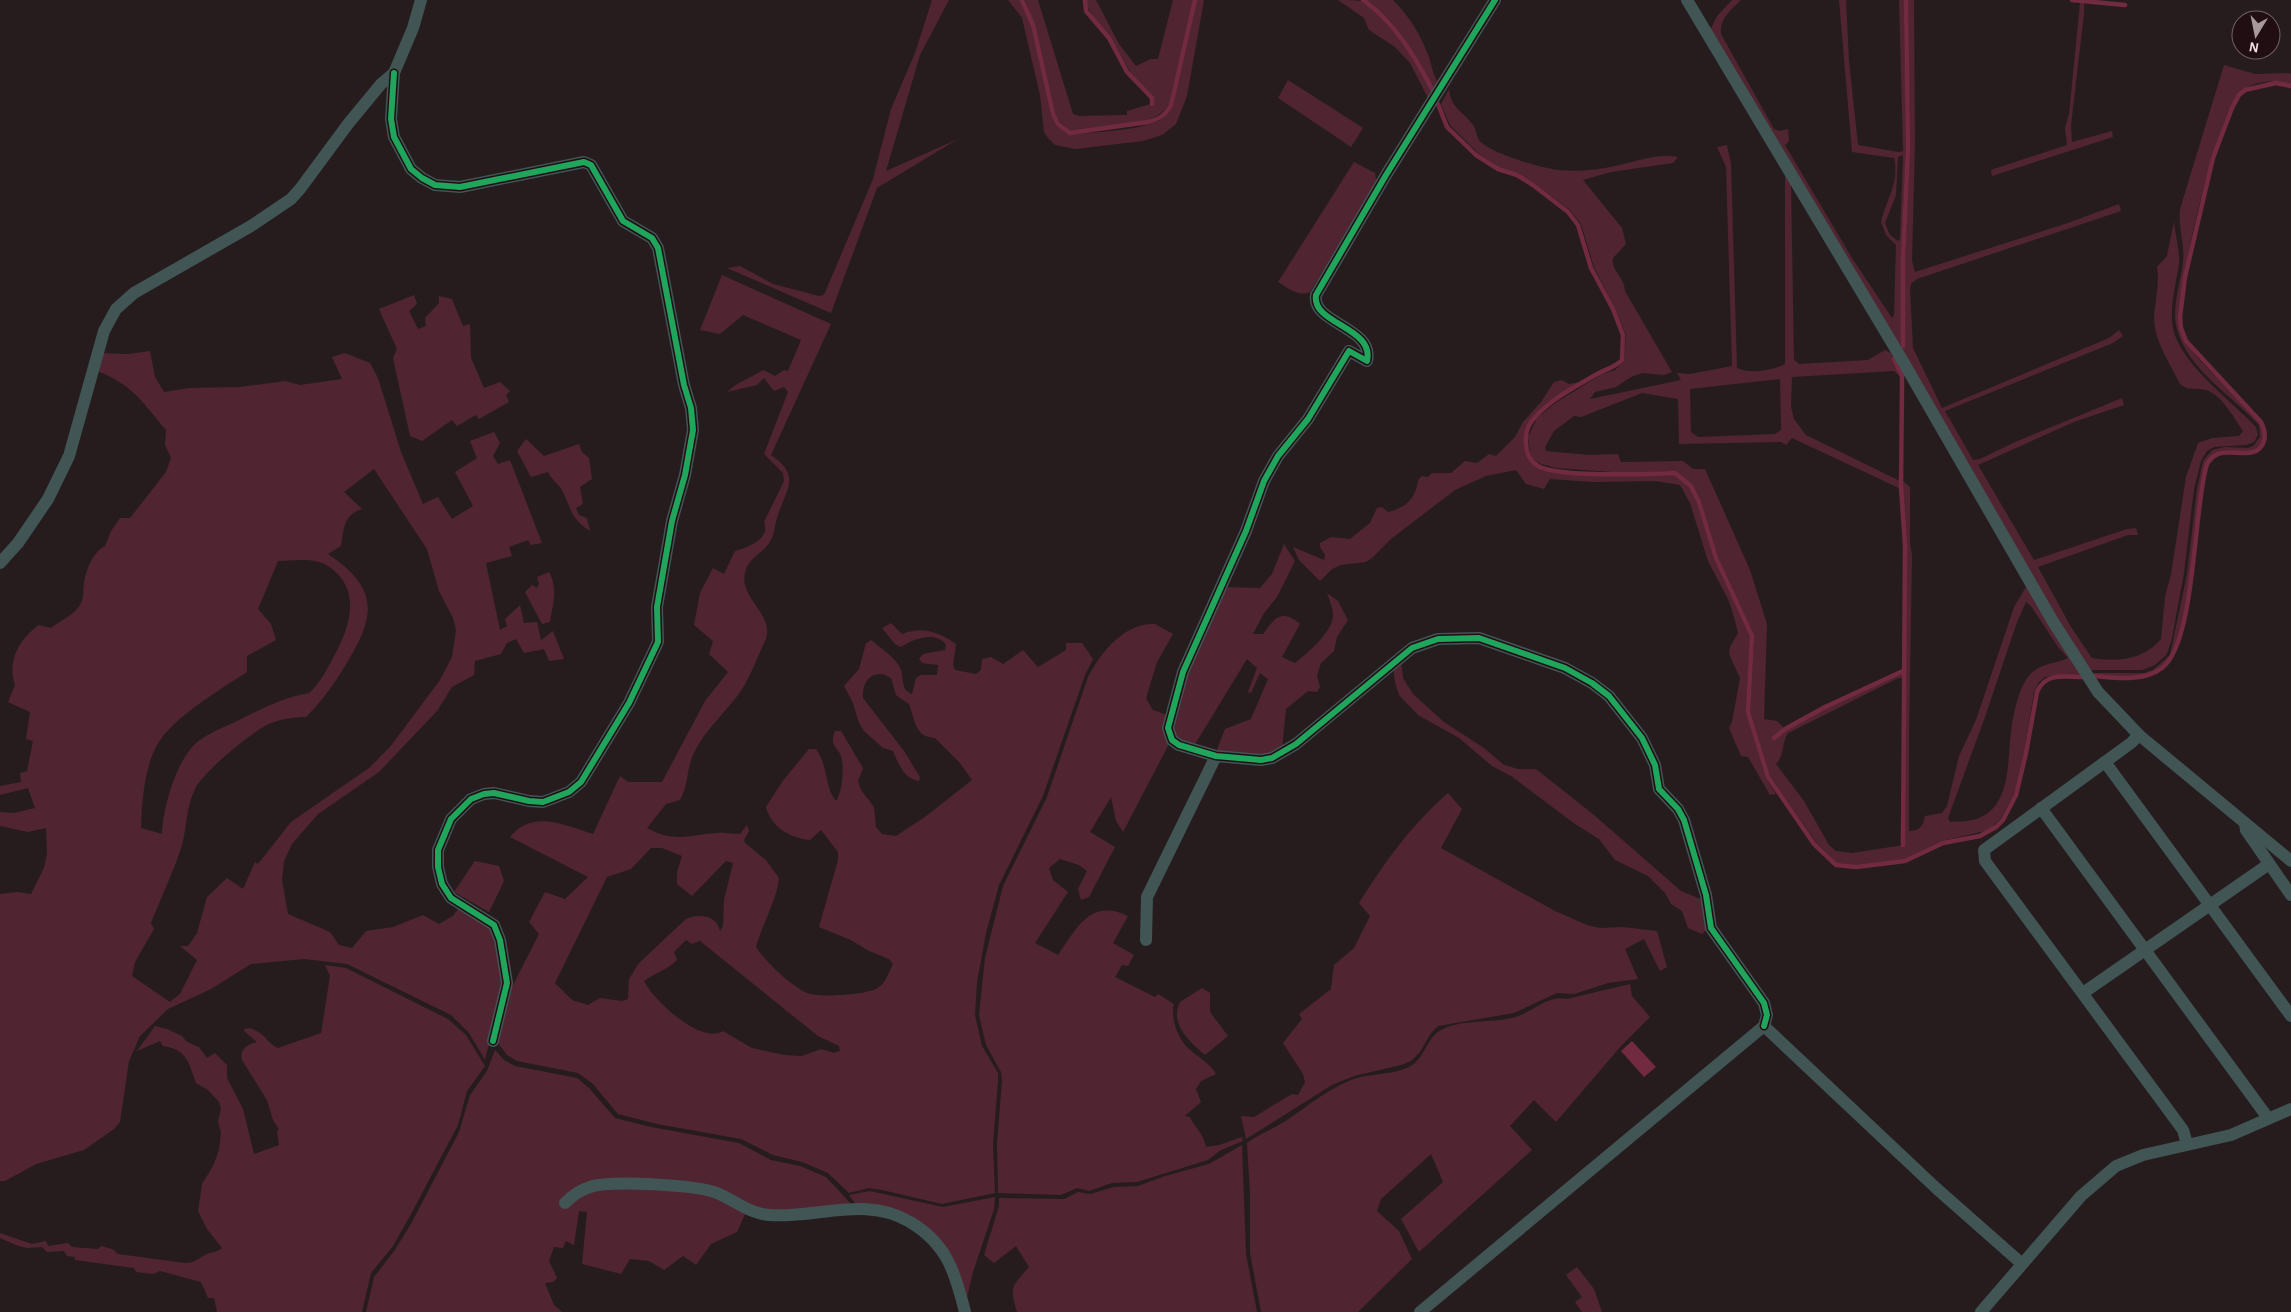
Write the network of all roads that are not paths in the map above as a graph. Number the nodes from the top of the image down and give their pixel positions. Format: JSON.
{"nodes":[{"id":1,"x":421,"y":0,"type":"edge"},
{"id":2,"x":1495,"y":0,"type":"edge"},
{"id":3,"x":1687,"y":0,"type":"edge"},
{"id":4,"x":394,"y":73,"type":"junction"},
{"id":5,"x":0,"y":563,"type":"edge"},
{"id":6,"x":2139,"y":735,"type":"junction"},
{"id":7,"x":1216,"y":756,"type":"junction"},
{"id":8,"x":2105,"y":762,"type":"junction"},
{"id":9,"x":2041,"y":808,"type":"junction"},
{"id":10,"x":2245,"y":822,"type":"junction"},
{"id":11,"x":2291,"y":861,"type":"edge"},
{"id":12,"x":2269,"y":864,"type":"junction"},
{"id":13,"x":2291,"y":895,"type":"edge"},
{"id":14,"x":2210,"y":905,"type":"junction"},
{"id":15,"x":1146,"y":940,"type":"dead end"},
{"id":16,"x":2145,"y":950,"type":"junction"},
{"id":17,"x":2083,"y":993,"type":"junction"},
{"id":18,"x":2291,"y":1016,"type":"edge"},
{"id":19,"x":1764,"y":1026,"type":"junction"},
{"id":20,"x":493,"y":1041,"type":"dead end"},
{"id":21,"x":2291,"y":1109,"type":"edge"},
{"id":22,"x":2268,"y":1118,"type":"junction"},
{"id":23,"x":2187,"y":1144,"type":"junction"},
{"id":24,"x":565,"y":1202,"type":"dead end"},
{"id":25,"x":2022,"y":1264,"type":"junction"},
{"id":26,"x":965,"y":1312,"type":"edge"},
{"id":27,"x":1420,"y":1312,"type":"edge"},
{"id":28,"x":1981,"y":1312,"type":"edge"}],
"edges":[{"from":1,"to":4,"type":"street"},
{"from":2,"to":7,"type":"street"},
{"from":3,"to":6,"type":"street"},
{"from":4,"to":5,"type":"street"},
{"from":4,"to":20,"type":"street"},
{"from":6,"to":8,"type":"street"},
{"from":6,"to":10,"type":"street"},
{"from":7,"to":15,"type":"street"},
{"from":7,"to":19,"type":"street"},
{"from":8,"to":9,"type":"street"},
{"from":8,"to":14,"type":"street"},
{"from":9,"to":16,"type":"street"},
{"from":9,"to":17,"type":"street"},
{"from":10,"to":11,"type":"street"},
{"from":10,"to":12,"type":"street"},
{"from":12,"to":13,"type":"street"},
{"from":12,"to":14,"type":"street"},
{"from":14,"to":16,"type":"street"},
{"from":14,"to":18,"type":"street"},
{"from":16,"to":17,"type":"street"},
{"from":16,"to":22,"type":"street"},
{"from":17,"to":23,"type":"street"},
{"from":19,"to":25,"type":"street"},
{"from":19,"to":27,"type":"street"},
{"from":21,"to":22,"type":"street"},
{"from":22,"to":23,"type":"street"},
{"from":23,"to":25,"type":"street"},
{"from":24,"to":26,"type":"street"},
{"from":25,"to":28,"type":"street"}]}
